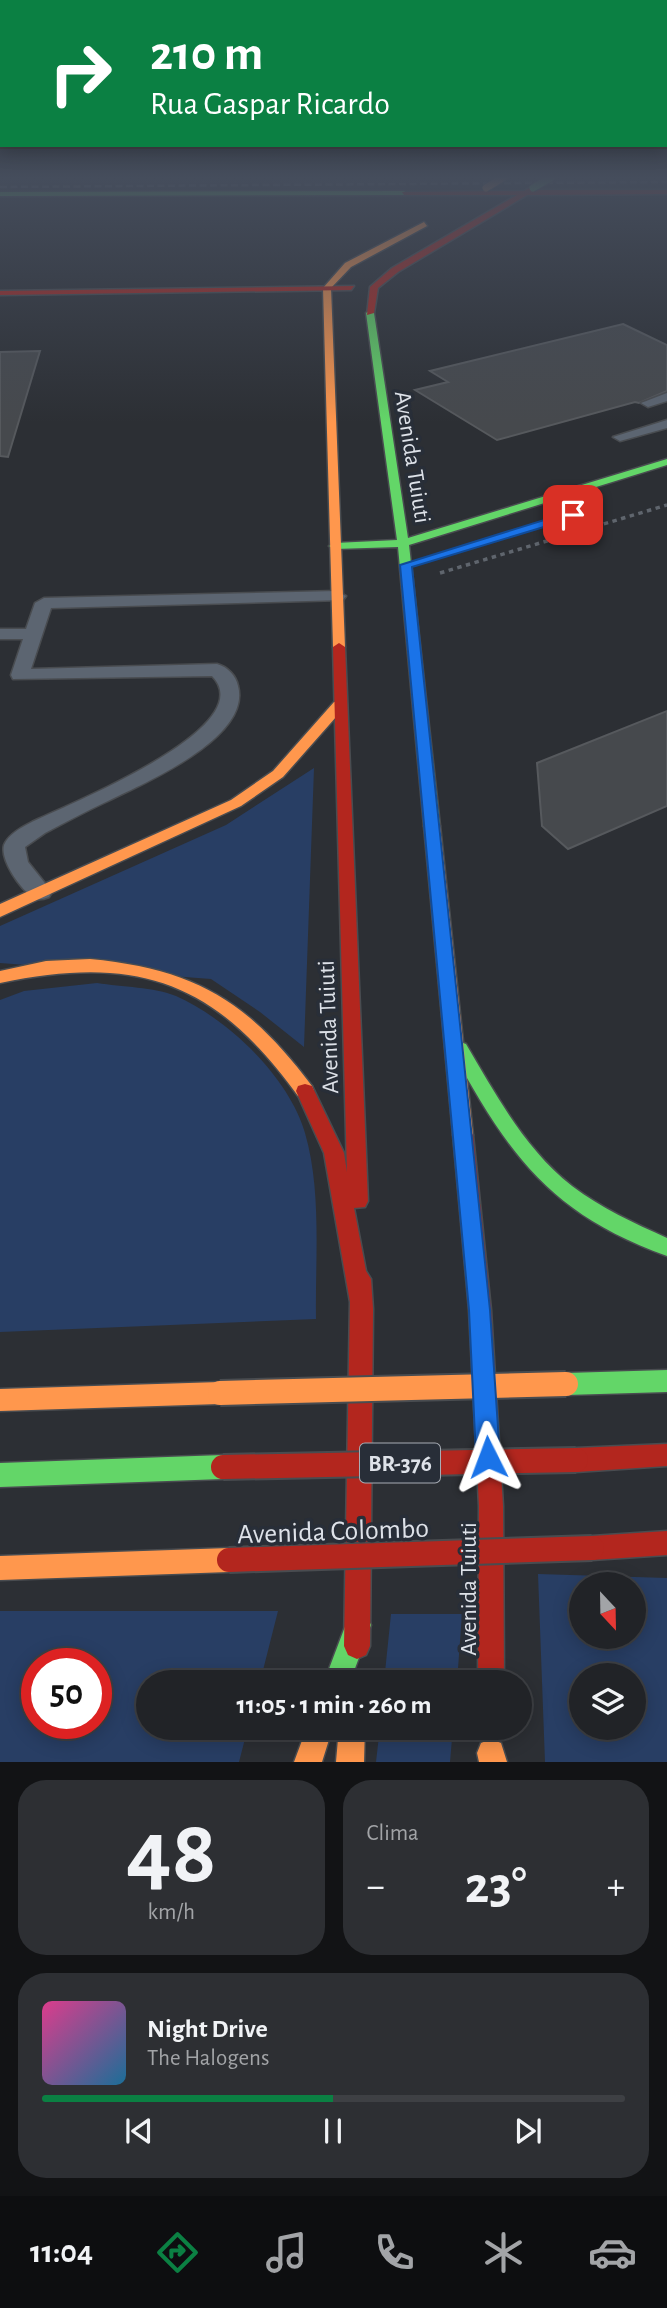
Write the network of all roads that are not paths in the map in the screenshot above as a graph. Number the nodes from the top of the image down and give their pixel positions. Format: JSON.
{"nodes":[{"id":1,"x":361,"y":258,"type":"edge"},
{"id":2,"x":414,"y":258,"type":"edge"},
{"id":3,"x":374,"y":287,"type":"junction"},
{"id":4,"x":327,"y":288,"type":"junction"},
{"id":5,"x":0,"y":293,"type":"edge"},
{"id":6,"x":667,"y":397,"type":"edge"},
{"id":7,"x":648,"y":402,"type":"dead end"},
{"id":8,"x":667,"y":424,"type":"edge"},
{"id":9,"x":620,"y":437,"type":"dead end"},
{"id":10,"x":667,"y":462,"type":"edge"},
{"id":11,"x":403,"y":543,"type":"junction"},
{"id":12,"x":335,"y":546,"type":"junction"},
{"id":13,"x":337,"y":596,"type":"junction"},
{"id":14,"x":0,"y":634,"type":"edge"},
{"id":15,"x":33,"y":634,"type":"junction"},
{"id":16,"x":339,"y":705,"type":"junction"},
{"id":17,"x":11,"y":837,"type":"edge"},
{"id":18,"x":41,"y":892,"type":"junction"},
{"id":19,"x":0,"y":911,"type":"edge"},
{"id":20,"x":0,"y":976,"type":"edge"},
{"id":21,"x":451,"y":1031,"type":"junction"},
{"id":22,"x":667,"y":1247,"type":"edge"},
{"id":23,"x":362,"y":1309,"type":"junction"},
{"id":24,"x":667,"y":1381,"type":"edge"},
{"id":25,"x":0,"y":1387,"type":"edge"},
{"id":26,"x":80,"y":1397,"type":"junction"},
{"id":27,"x":0,"y":1400,"type":"edge"},
{"id":28,"x":667,"y":1455,"type":"edge"},
{"id":29,"x":0,"y":1475,"type":"edge"},
{"id":30,"x":667,"y":1543,"type":"edge"},
{"id":31,"x":56,"y":1566,"type":"junction"},
{"id":32,"x":0,"y":1567,"type":"edge"},
{"id":33,"x":0,"y":1579,"type":"edge"},
{"id":34,"x":358,"y":1625,"type":"junction"},
{"id":35,"x":341,"y":1670,"type":"edge"},
{"id":36,"x":356,"y":1670,"type":"edge"},
{"id":37,"x":491,"y":1670,"type":"edge"},
{"id":38,"x":315,"y":1740,"type":"edge"},
{"id":39,"x":351,"y":1740,"type":"edge"},
{"id":40,"x":307,"y":1762,"type":"edge"},
{"id":41,"x":350,"y":1762,"type":"edge"}],
"edges":[{"from":1,"to":4,"type":"main road"},
{"from":2,"to":3,"type":"main road"},
{"from":3,"to":4,"type":"main road"},
{"from":3,"to":11,"type":"main road","name":"Avenida Tuiuti"},
{"from":4,"to":5,"type":"main road"},
{"from":4,"to":12,"type":"main road","name":"Avenida Tuiuti"},
{"from":6,"to":7,"type":"lane"},
{"from":8,"to":9,"type":"lane"},
{"from":10,"to":11,"type":"main road"},
{"from":11,"to":12,"type":"main road"},
{"from":11,"to":21,"type":"main road","name":"Avenida Tuiuti"},
{"from":12,"to":13,"type":"main road","name":"Avenida Tuiuti"},
{"from":13,"to":15,"type":"lane"},
{"from":13,"to":16,"type":"main road","name":"Avenida Tuiuti"},
{"from":14,"to":15,"type":"lane"},
{"from":15,"to":17,"type":"lane"},
{"from":16,"to":18,"type":"main road"},
{"from":16,"to":23,"type":"main road","name":"Avenida Tuiuti"},
{"from":17,"to":18,"type":"lane"},
{"from":18,"to":19,"type":"main road"},
{"from":20,"to":23,"type":"main road"},
{"from":21,"to":22,"type":"main road"},
{"from":21,"to":37,"type":"main road","name":"Avenida Tuiuti"},
{"from":23,"to":34,"type":"main road","name":"Avenida Tuiuti"},
{"from":24,"to":26,"type":"main road","bridge":true},
{"from":25,"to":26,"type":"main road"},
{"from":26,"to":27,"type":"main road"},
{"from":28,"to":29,"type":"main road","number":"BR-376","bridge":true},
{"from":30,"to":31,"type":"main road","name":"Avenida Colombo","bridge":true},
{"from":31,"to":32,"type":"main road","name":"Avenida Colombo"},
{"from":31,"to":33,"type":"main road"},
{"from":34,"to":35,"type":"main road"},
{"from":34,"to":36,"type":"main road","name":"Avenida Tuiuti"},
{"from":38,"to":40,"type":"main road"},
{"from":39,"to":41,"type":"main road"}]}
